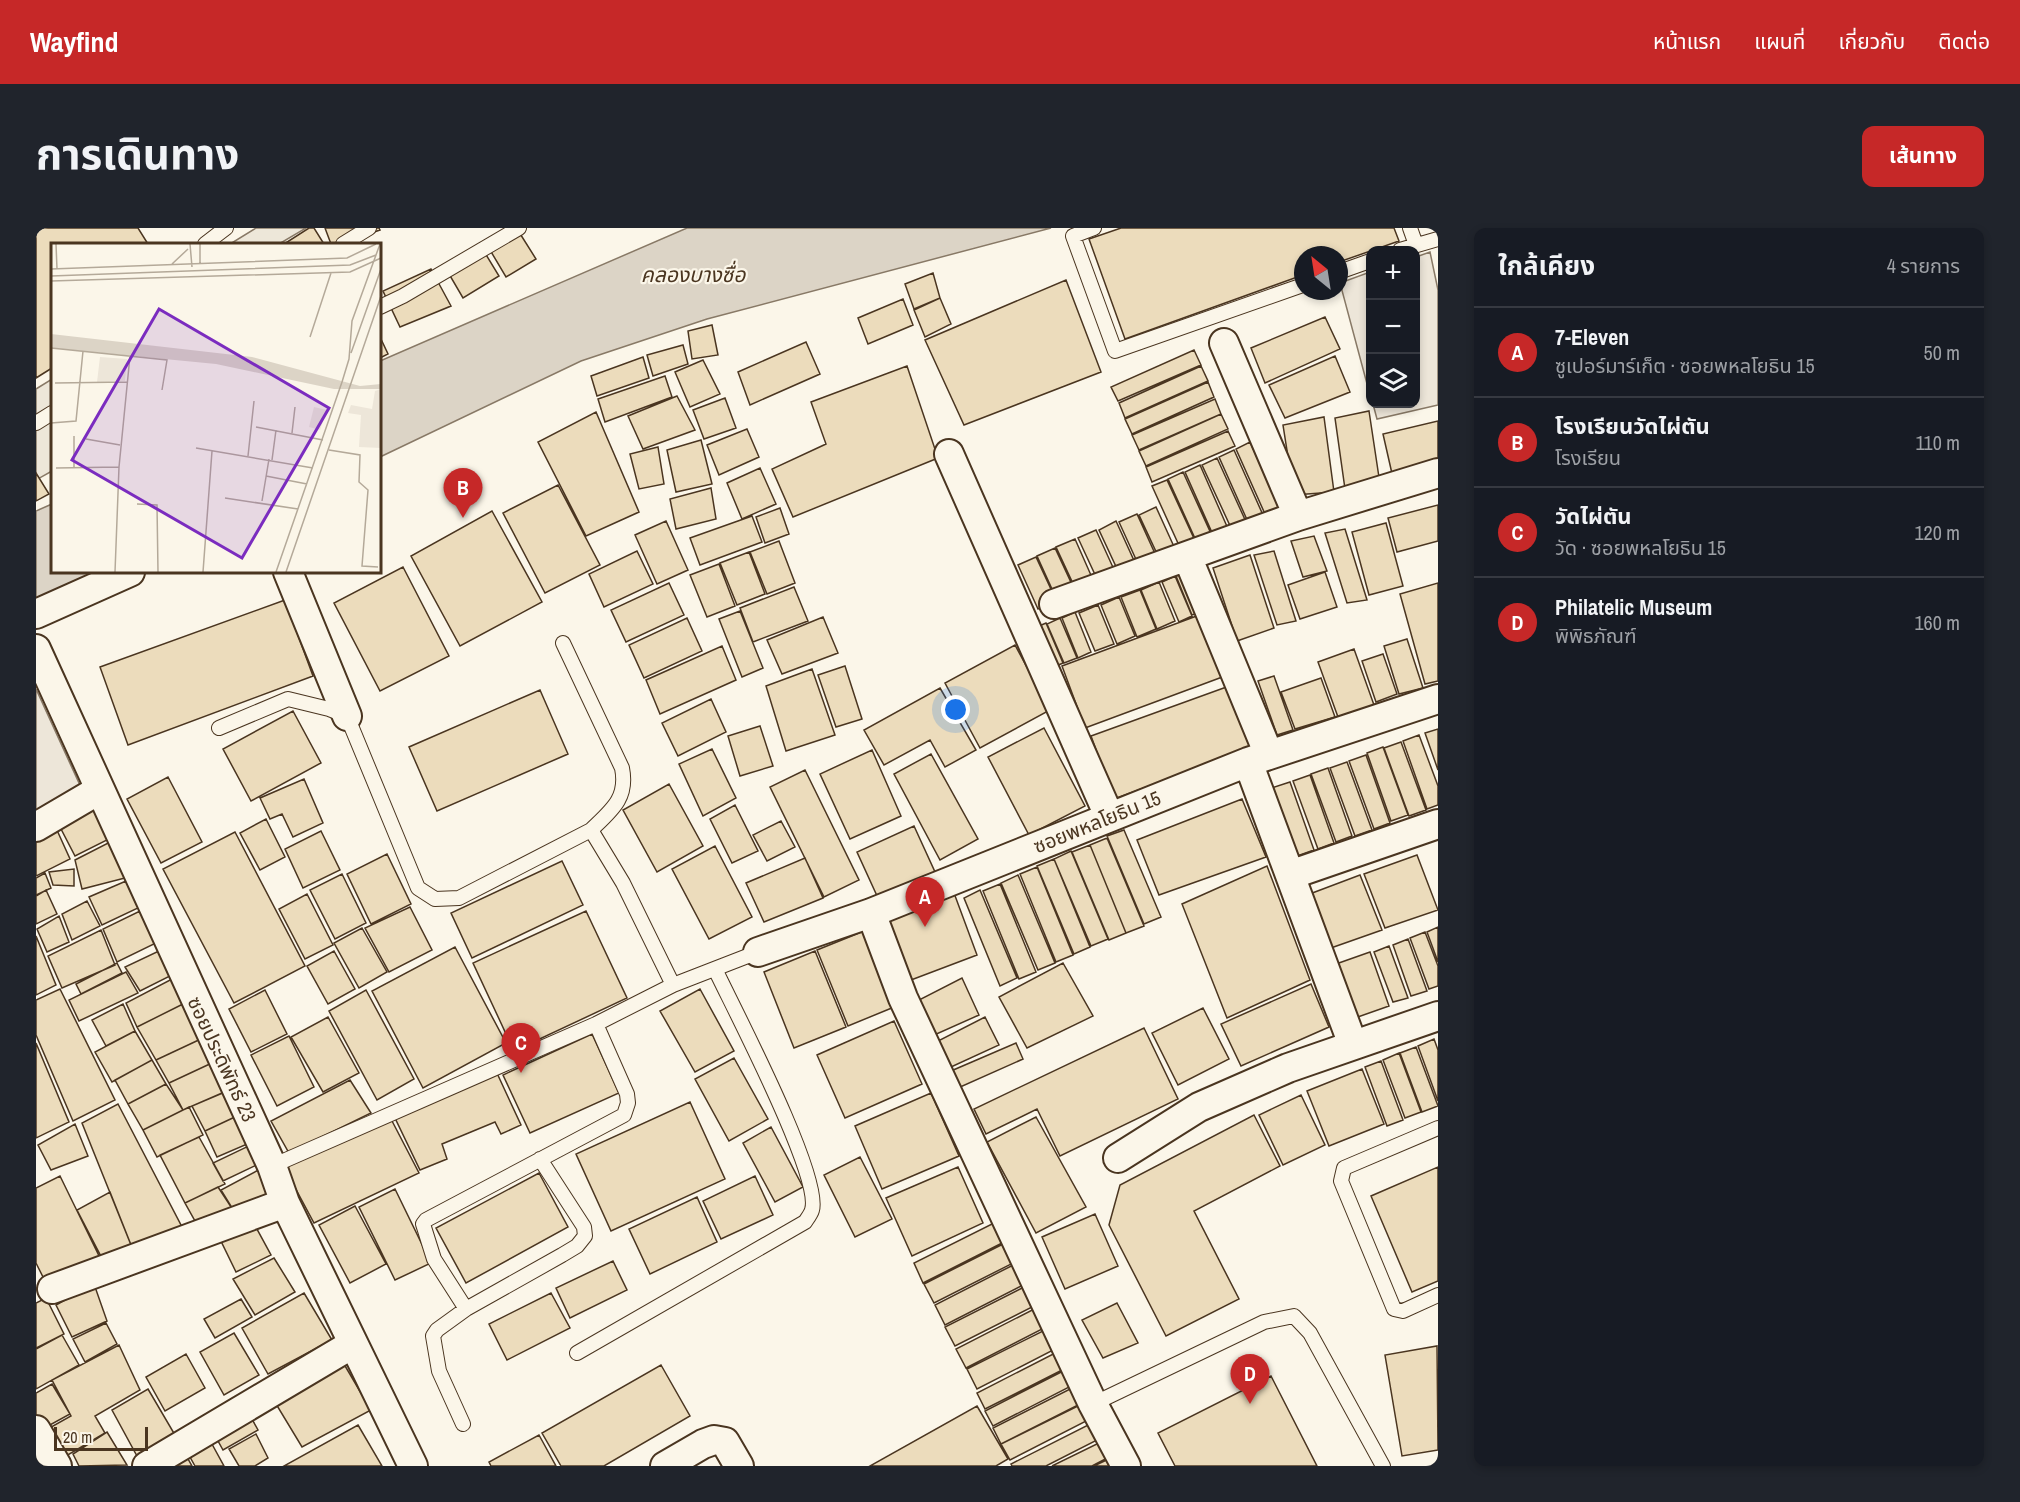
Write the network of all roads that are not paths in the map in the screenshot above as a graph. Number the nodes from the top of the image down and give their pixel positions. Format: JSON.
{"nodes":[{"id":1,"x":226,"y":228,"type":"edge"},
{"id":2,"x":369,"y":228,"type":"edge"},
{"id":3,"x":519,"y":228,"type":"edge"},
{"id":4,"x":1094,"y":228,"type":"edge"},
{"id":5,"x":1410,"y":228,"type":"edge"},
{"id":6,"x":1438,"y":239,"type":"edge"},
{"id":7,"x":207,"y":243,"type":"edge"},
{"id":8,"x":345,"y":243,"type":"edge"},
{"id":9,"x":1416,"y":245,"type":"junction"},
{"id":10,"x":1413,"y":246,"type":"edge"},
{"id":11,"x":1366,"y":263,"type":"edge"},
{"id":12,"x":1348,"y":269,"type":"edge"},
{"id":13,"x":1294,"y":288,"type":"edge"},
{"id":14,"x":381,"y":306,"type":"edge"},
{"id":15,"x":1224,"y":343,"type":"dead end"},
{"id":16,"x":51,"y":414,"type":"edge"},
{"id":17,"x":36,"y":423,"type":"edge"},
{"id":18,"x":949,"y":454,"type":"dead end"},
{"id":19,"x":1438,"y":473,"type":"edge"},
{"id":20,"x":1298,"y":516,"type":"junction"},
{"id":21,"x":1186,"y":556,"type":"junction"},
{"id":22,"x":128,"y":573,"type":"edge"},
{"id":23,"x":288,"y":573,"type":"edge"},
{"id":24,"x":1054,"y":604,"type":"dead end"},
{"id":25,"x":36,"y":614,"type":"edge"},
{"id":26,"x":563,"y":643,"type":"dead end"},
{"id":27,"x":36,"y":649,"type":"edge"},
{"id":28,"x":1438,"y":699,"type":"edge"},
{"id":29,"x":347,"y":716,"type":"junction"},
{"id":30,"x":219,"y":728,"type":"dead end"},
{"id":31,"x":1258,"y":759,"type":"junction"},
{"id":32,"x":99,"y":790,"type":"junction"},
{"id":33,"x":1109,"y":816,"type":"junction"},
{"id":34,"x":1438,"y":824,"type":"edge"},
{"id":35,"x":36,"y":827,"type":"edge"},
{"id":36,"x":591,"y":830,"type":"junction"},
{"id":37,"x":1290,"y":875,"type":"junction"},
{"id":38,"x":871,"y":913,"type":"junction"},
{"id":39,"x":758,"y":952,"type":"joint"},
{"id":40,"x":716,"y":971,"type":"junction"},
{"id":41,"x":673,"y":985,"type":"junction"},
{"id":42,"x":1438,"y":1016,"type":"edge"},
{"id":43,"x":596,"y":1024,"type":"junction"},
{"id":44,"x":1353,"y":1045,"type":"junction"},
{"id":45,"x":1438,"y":1128,"type":"edge"},
{"id":46,"x":1118,"y":1158,"type":"dead end"},
{"id":47,"x":540,"y":1159,"type":"junction"},
{"id":48,"x":272,"y":1166,"type":"junction"},
{"id":49,"x":285,"y":1203,"type":"junction"},
{"id":50,"x":52,"y":1289,"type":"dead end"},
{"id":51,"x":1438,"y":1295,"type":"edge"},
{"id":52,"x":466,"y":1309,"type":"junction"},
{"id":53,"x":351,"y":1345,"type":"junction"},
{"id":54,"x":577,"y":1353,"type":"dead end"},
{"id":55,"x":1093,"y":1404,"type":"junction"},
{"id":56,"x":463,"y":1424,"type":"dead end"},
{"id":57,"x":36,"y":1430,"type":"edge"},
{"id":58,"x":57,"y":1466,"type":"edge"},
{"id":59,"x":147,"y":1466,"type":"edge"},
{"id":60,"x":413,"y":1466,"type":"edge"},
{"id":61,"x":664,"y":1466,"type":"edge"},
{"id":62,"x":739,"y":1466,"type":"edge"},
{"id":63,"x":1126,"y":1466,"type":"edge"},
{"id":64,"x":1383,"y":1466,"type":"edge"}],
"edges":[{"from":1,"to":7,"type":"lane"},
{"from":2,"to":8,"type":"lane"},
{"from":3,"to":14,"type":"lane"},
{"from":4,"to":13,"type":"lane"},
{"from":5,"to":9,"type":"lane"},
{"from":6,"to":9,"type":"lane"},
{"from":9,"to":10,"type":"lane"},
{"from":11,"to":12,"type":"lane"},
{"from":15,"to":20,"type":"street"},
{"from":16,"to":17,"type":"lane"},
{"from":18,"to":33,"type":"street"},
{"from":19,"to":20,"type":"street"},
{"from":20,"to":21,"type":"street"},
{"from":21,"to":24,"type":"street"},
{"from":21,"to":31,"type":"street"},
{"from":22,"to":25,"type":"street"},
{"from":23,"to":29,"type":"street"},
{"from":26,"to":36,"type":"lane"},
{"from":27,"to":32,"type":"street","name":"ซอยประดิพัทธ์ 23"},
{"from":28,"to":31,"type":"street","name":"ซอยพหลโยธิน 15"},
{"from":29,"to":30,"type":"lane"},
{"from":29,"to":36,"type":"lane"},
{"from":31,"to":33,"type":"street","name":"ซอยพหลโยธิน 15"},
{"from":31,"to":37,"type":"street"},
{"from":32,"to":35,"type":"street"},
{"from":32,"to":48,"type":"street","name":"ซอยประดิพัทธ์ 23"},
{"from":33,"to":38,"type":"street","name":"ซอยพหลโยธิน 15"},
{"from":34,"to":37,"type":"street"},
{"from":36,"to":41,"type":"lane"},
{"from":37,"to":44,"type":"street"},
{"from":38,"to":39,"type":"street","name":"ซอยพหลโยธิน 15"},
{"from":38,"to":55,"type":"street"},
{"from":39,"to":40,"type":"lane"},
{"from":40,"to":41,"type":"lane"},
{"from":40,"to":54,"type":"lane"},
{"from":41,"to":43,"type":"lane"},
{"from":42,"to":44,"type":"street"},
{"from":43,"to":47,"type":"lane"},
{"from":43,"to":48,"type":"lane"},
{"from":44,"to":46,"type":"street"},
{"from":45,"to":51,"type":"lane"},
{"from":47,"to":52,"type":"lane"},
{"from":47,"to":52,"type":"lane"},
{"from":48,"to":49,"type":"street","name":"ซอยประดิพัทธ์ 23"},
{"from":49,"to":50,"type":"street"},
{"from":49,"to":53,"type":"street","name":"ซอยประดิพัทธ์ 23"},
{"from":52,"to":56,"type":"lane"},
{"from":53,"to":59,"type":"street"},
{"from":53,"to":60,"type":"street","name":"ซอยประดิพัทธ์ 23"},
{"from":55,"to":63,"type":"street"},
{"from":55,"to":64,"type":"lane"},
{"from":57,"to":58,"type":"street"},
{"from":61,"to":62,"type":"street"}]}
